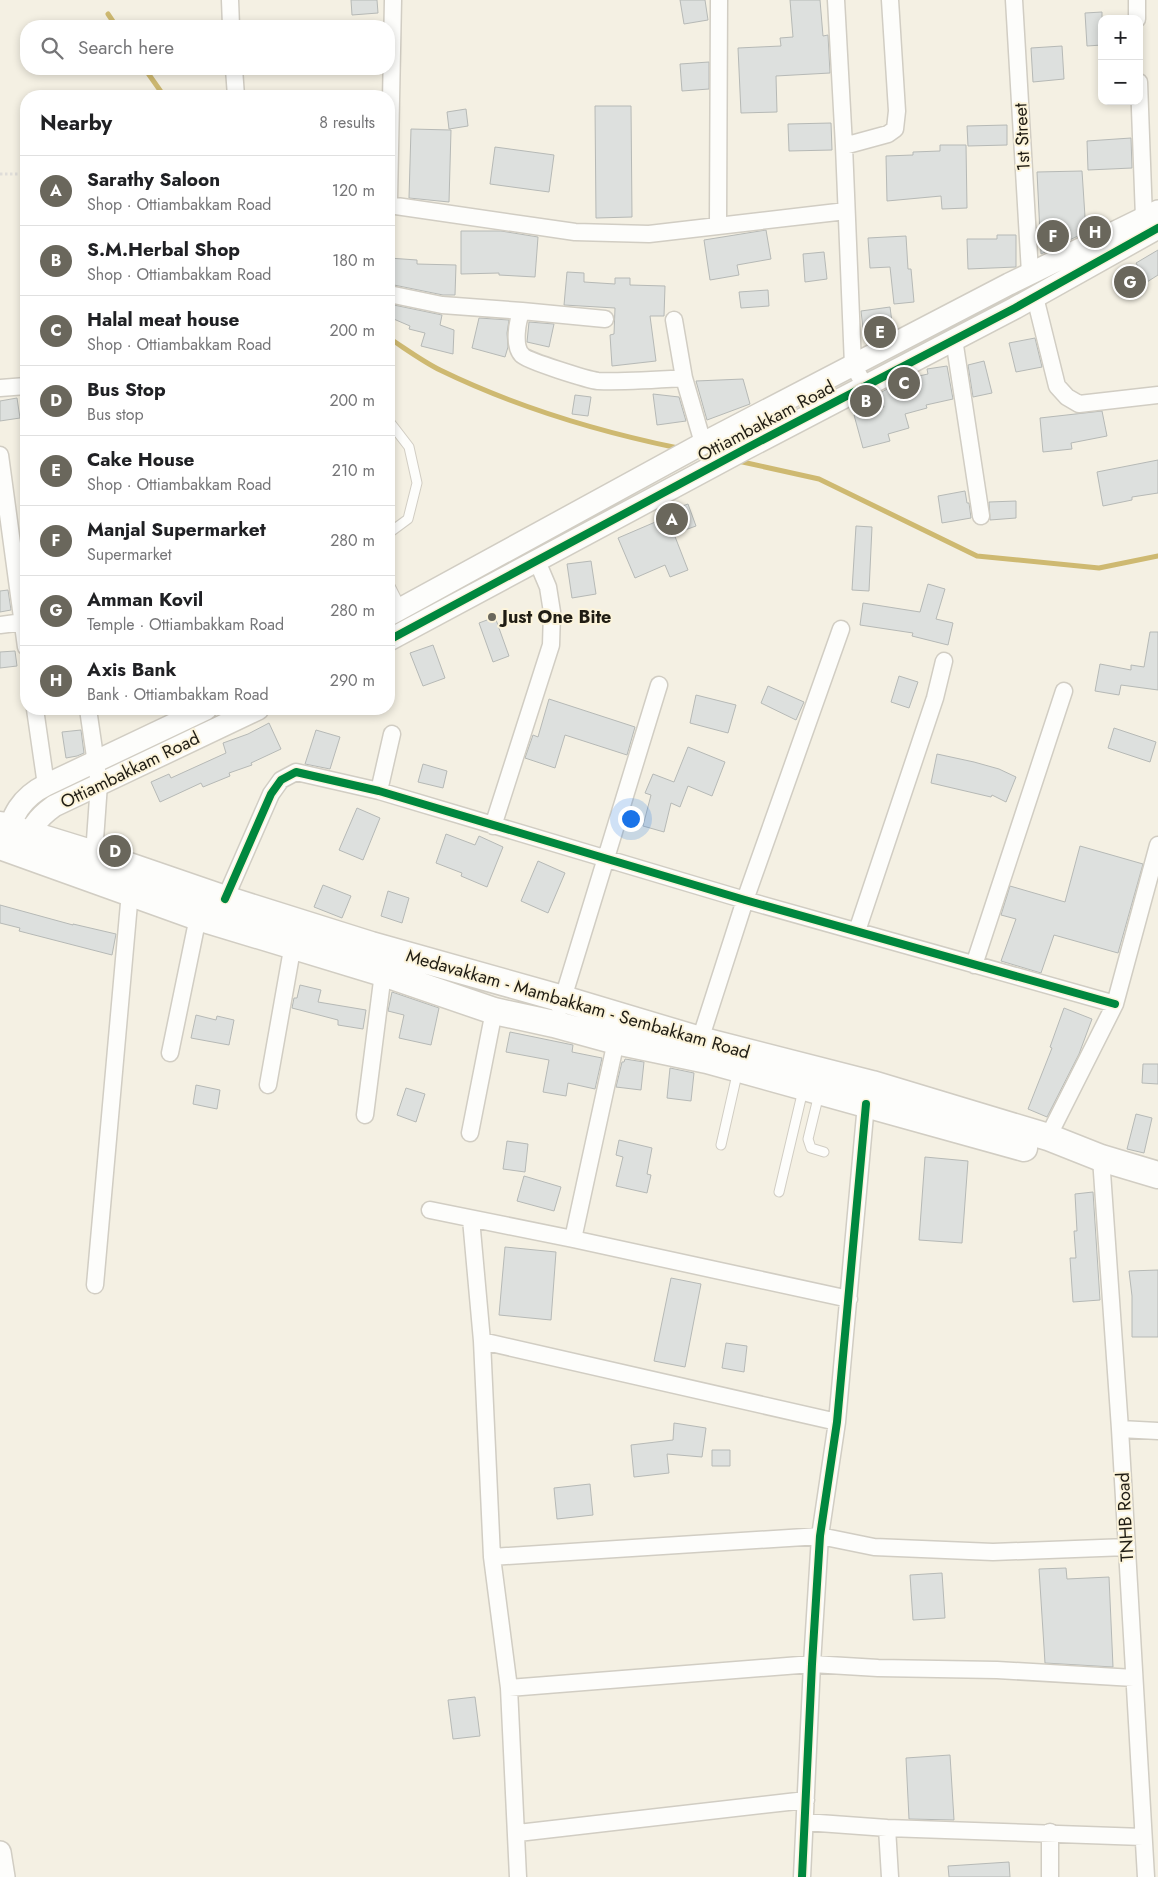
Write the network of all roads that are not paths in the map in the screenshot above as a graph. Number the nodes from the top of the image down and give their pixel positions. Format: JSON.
{"nodes":[{"id":1,"x":230,"y":0,"type":"edge"},
{"id":2,"x":393,"y":0,"type":"edge"},
{"id":3,"x":719,"y":0,"type":"edge"},
{"id":4,"x":836,"y":0,"type":"edge"},
{"id":5,"x":890,"y":0,"type":"edge"},
{"id":6,"x":1014,"y":0,"type":"edge"},
{"id":7,"x":1136,"y":0,"type":"edge"},
{"id":8,"x":1137,"y":15,"type":"edge"},
{"id":9,"x":231,"y":20,"type":"edge"},
{"id":10,"x":393,"y":20,"type":"edge"},
{"id":11,"x":234,"y":75,"type":"edge"},
{"id":12,"x":391,"y":75,"type":"edge"},
{"id":13,"x":236,"y":90,"type":"edge"},
{"id":14,"x":391,"y":90,"type":"edge"},
{"id":15,"x":1141,"y":105,"type":"edge"},
{"id":16,"x":844,"y":146,"type":"junction"},
{"id":17,"x":395,"y":206,"type":"edge"},
{"id":18,"x":846,"y":211,"type":"junction"},
{"id":19,"x":1153,"y":219,"type":"edge"},
{"id":20,"x":718,"y":224,"type":"junction"},
{"id":21,"x":1030,"y":273,"type":"junction"},
{"id":22,"x":395,"y":295,"type":"edge"},
{"id":23,"x":1035,"y":297,"type":"junction"},
{"id":24,"x":522,"y":311,"type":"junction"},
{"id":25,"x":605,"y":319,"type":"dead end"},
{"id":26,"x":674,"y":320,"type":"dead end"},
{"id":27,"x":954,"y":339,"type":"junction"},
{"id":28,"x":853,"y":365,"type":"junction"},
{"id":29,"x":684,"y":378,"type":"junction"},
{"id":30,"x":20,"y":386,"type":"edge"},
{"id":31,"x":864,"y":386,"type":"junction"},
{"id":32,"x":0,"y":388,"type":"edge"},
{"id":33,"x":1158,"y":395,"type":"edge"},
{"id":34,"x":395,"y":429,"type":"edge"},
{"id":35,"x":701,"y":444,"type":"junction"},
{"id":36,"x":0,"y":455,"type":"edge"},
{"id":37,"x":982,"y":516,"type":"dead end"},
{"id":38,"x":395,"y":529,"type":"edge"},
{"id":39,"x":537,"y":560,"type":"junction"},
{"id":40,"x":20,"y":600,"type":"edge"},
{"id":41,"x":395,"y":612,"type":"edge"},
{"id":42,"x":20,"y":622,"type":"edge"},
{"id":43,"x":0,"y":625,"type":"edge"},
{"id":44,"x":841,"y":629,"type":"dead end"},
{"id":45,"x":395,"y":637,"type":"edge"},
{"id":46,"x":944,"y":661,"type":"dead end"},
{"id":47,"x":659,"y":685,"type":"dead end"},
{"id":48,"x":1064,"y":691,"type":"dead end"},
{"id":49,"x":36,"y":715,"type":"edge"},
{"id":50,"x":89,"y":715,"type":"edge"},
{"id":51,"x":194,"y":715,"type":"edge"},
{"id":52,"x":245,"y":715,"type":"edge"},
{"id":53,"x":392,"y":734,"type":"dead end"},
{"id":54,"x":96,"y":762,"type":"junction"},
{"id":55,"x":99,"y":784,"type":"junction"},
{"id":56,"x":46,"y":785,"type":"junction"},
{"id":57,"x":379,"y":790,"type":"junction"},
{"id":58,"x":494,"y":826,"type":"junction"},
{"id":59,"x":11,"y":839,"type":"edge"},
{"id":60,"x":1158,"y":845,"type":"edge"},
{"id":61,"x":94,"y":854,"type":"junction"},
{"id":62,"x":606,"y":860,"type":"junction"},
{"id":63,"x":130,"y":892,"type":"junction"},
{"id":64,"x":225,"y":899,"type":"junction"},
{"id":65,"x":745,"y":900,"type":"junction"},
{"id":66,"x":198,"y":917,"type":"junction"},
{"id":67,"x":857,"y":931,"type":"junction"},
{"id":68,"x":293,"y":944,"type":"junction"},
{"id":69,"x":974,"y":965,"type":"junction"},
{"id":70,"x":383,"y":973,"type":"junction"},
{"id":71,"x":563,"y":999,"type":"junction"},
{"id":72,"x":1115,"y":1004,"type":"junction"},
{"id":73,"x":494,"y":1011,"type":"junction"},
{"id":74,"x":554,"y":1024,"type":"junction"},
{"id":75,"x":700,"y":1040,"type":"junction"},
{"id":76,"x":616,"y":1041,"type":"junction"},
{"id":77,"x":170,"y":1053,"type":"dead end"},
{"id":78,"x":738,"y":1069,"type":"junction"},
{"id":79,"x":268,"y":1086,"type":"dead end"},
{"id":80,"x":812,"y":1089,"type":"junction"},
{"id":81,"x":866,"y":1104,"type":"junction"},
{"id":82,"x":366,"y":1115,"type":"dead end"},
{"id":83,"x":470,"y":1132,"type":"dead end"},
{"id":84,"x":1048,"y":1137,"type":"junction"},
{"id":85,"x":721,"y":1145,"type":"dead end"},
{"id":86,"x":824,"y":1152,"type":"dead end"},
{"id":87,"x":1101,"y":1165,"type":"junction"},
{"id":88,"x":1158,"y":1175,"type":"edge"},
{"id":89,"x":1158,"y":1190,"type":"edge"},
{"id":90,"x":779,"y":1192,"type":"dead end"},
{"id":91,"x":430,"y":1210,"type":"dead end"},
{"id":92,"x":472,"y":1220,"type":"junction"},
{"id":93,"x":573,"y":1239,"type":"junction"},
{"id":94,"x":95,"y":1285,"type":"dead end"},
{"id":95,"x":849,"y":1299,"type":"junction"},
{"id":96,"x":482,"y":1341,"type":"junction"},
{"id":97,"x":836,"y":1422,"type":"junction"},
{"id":98,"x":1120,"y":1429,"type":"junction"},
{"id":99,"x":1158,"y":1431,"type":"edge"},
{"id":100,"x":820,"y":1536,"type":"junction"},
{"id":101,"x":1127,"y":1547,"type":"junction"},
{"id":102,"x":492,"y":1557,"type":"junction"},
{"id":103,"x":812,"y":1664,"type":"junction"},
{"id":104,"x":1134,"y":1678,"type":"junction"},
{"id":105,"x":509,"y":1688,"type":"junction"},
{"id":106,"x":806,"y":1800,"type":"junction"},
{"id":107,"x":804,"y":1822,"type":"junction"},
{"id":108,"x":887,"y":1828,"type":"junction"},
{"id":109,"x":1050,"y":1832,"type":"junction"},
{"id":110,"x":518,"y":1833,"type":"junction"},
{"id":111,"x":1143,"y":1837,"type":"junction"},
{"id":112,"x":0,"y":1852,"type":"edge"},
{"id":113,"x":4,"y":1877,"type":"edge"},
{"id":114,"x":518,"y":1877,"type":"edge"},
{"id":115,"x":802,"y":1877,"type":"edge"},
{"id":116,"x":890,"y":1877,"type":"edge"},
{"id":117,"x":1050,"y":1877,"type":"edge"},
{"id":118,"x":1146,"y":1877,"type":"edge"}],
"edges":[{"from":1,"to":9,"type":"street"},
{"from":2,"to":10,"type":"street"},
{"from":3,"to":20,"type":"street"},
{"from":4,"to":16,"type":"street"},
{"from":5,"to":16,"type":"street"},
{"from":6,"to":21,"type":"street","name":"1st Street"},
{"from":7,"to":8,"type":"street"},
{"from":11,"to":13,"type":"street"},
{"from":12,"to":14,"type":"street"},
{"from":15,"to":19,"type":"street"},
{"from":16,"to":18,"type":"street"},
{"from":17,"to":20,"type":"street"},
{"from":18,"to":20,"type":"street"},
{"from":18,"to":28,"type":"street"},
{"from":19,"to":21,"type":"street","name":"Ottiambakkam Road"},
{"from":19,"to":23,"type":"street","name":"Ottiambakkam Road"},
{"from":21,"to":28,"type":"street","name":"Ottiambakkam Road"},
{"from":22,"to":24,"type":"street"},
{"from":23,"to":27,"type":"street","name":"Ottiambakkam Road"},
{"from":23,"to":33,"type":"street"},
{"from":24,"to":25,"type":"street"},
{"from":24,"to":29,"type":"street"},
{"from":26,"to":29,"type":"street"},
{"from":27,"to":31,"type":"street","name":"Ottiambakkam Road"},
{"from":27,"to":37,"type":"street"},
{"from":28,"to":31,"type":"street"},
{"from":28,"to":35,"type":"street","name":"Ottiambakkam Road"},
{"from":29,"to":35,"type":"street"},
{"from":30,"to":32,"type":"street"},
{"from":31,"to":39,"type":"street","name":"Ottiambakkam Road"},
{"from":34,"to":38,"type":"lane"},
{"from":35,"to":41,"type":"street","name":"Ottiambakkam Road"},
{"from":36,"to":40,"type":"street"},
{"from":39,"to":45,"type":"street","name":"Ottiambakkam Road"},
{"from":39,"to":58,"type":"street"},
{"from":42,"to":43,"type":"street"},
{"from":44,"to":65,"type":"street"},
{"from":46,"to":67,"type":"street"},
{"from":47,"to":62,"type":"street"},
{"from":48,"to":69,"type":"street"},
{"from":49,"to":56,"type":"street"},
{"from":50,"to":54,"type":"street"},
{"from":51,"to":54,"type":"street","name":"Ottiambakkam Road"},
{"from":52,"to":55,"type":"street","name":"Ottiambakkam Road"},
{"from":53,"to":57,"type":"street"},
{"from":54,"to":55,"type":"street"},
{"from":54,"to":56,"type":"street","name":"Ottiambakkam Road"},
{"from":55,"to":59,"type":"street","name":"Ottiambakkam Road"},
{"from":55,"to":61,"type":"street"},
{"from":56,"to":59,"type":"street","name":"Ottiambakkam Road"},
{"from":57,"to":58,"type":"street"},
{"from":57,"to":64,"type":"street"},
{"from":58,"to":62,"type":"street"},
{"from":59,"to":61,"type":"main road","name":"Medavakkam - Mambakkam - Sembakkam Road"},
{"from":59,"to":63,"type":"main road","name":"Medavakkam - Mambakkam - Sembakkam Road"},
{"from":60,"to":72,"type":"street"},
{"from":61,"to":64,"type":"main road","name":"Medavakkam - Mambakkam - Sembakkam Road"},
{"from":62,"to":65,"type":"street"},
{"from":62,"to":71,"type":"street"},
{"from":63,"to":66,"type":"main road","name":"Medavakkam - Mambakkam - Sembakkam Road"},
{"from":63,"to":94,"type":"street"},
{"from":64,"to":71,"type":"main road","name":"Medavakkam - Mambakkam - Sembakkam Road"},
{"from":65,"to":67,"type":"street"},
{"from":65,"to":75,"type":"street"},
{"from":66,"to":68,"type":"main road","name":"Medavakkam - Mambakkam - Sembakkam Road"},
{"from":66,"to":77,"type":"street"},
{"from":67,"to":69,"type":"street"},
{"from":68,"to":70,"type":"main road","name":"Medavakkam - Mambakkam - Sembakkam Road"},
{"from":68,"to":79,"type":"street"},
{"from":69,"to":72,"type":"street"},
{"from":70,"to":73,"type":"main road","name":"Medavakkam - Mambakkam - Sembakkam Road"},
{"from":70,"to":82,"type":"street"},
{"from":71,"to":74,"type":"street"},
{"from":71,"to":75,"type":"main road","name":"Medavakkam - Mambakkam - Sembakkam Road"},
{"from":72,"to":84,"type":"street"},
{"from":73,"to":74,"type":"main road","name":"Medavakkam - Mambakkam - Sembakkam Road"},
{"from":73,"to":83,"type":"street"},
{"from":74,"to":76,"type":"main road","name":"Medavakkam - Mambakkam - Sembakkam Road"},
{"from":75,"to":84,"type":"main road","name":"Medavakkam - Mambakkam - Sembakkam Road"},
{"from":76,"to":78,"type":"main road","name":"Medavakkam - Mambakkam - Sembakkam Road"},
{"from":76,"to":93,"type":"street"},
{"from":78,"to":80,"type":"main road","name":"Medavakkam - Mambakkam - Sembakkam Road"},
{"from":78,"to":85,"type":"lane"},
{"from":80,"to":81,"type":"main road","name":"Medavakkam - Mambakkam - Sembakkam Road"},
{"from":80,"to":86,"type":"lane"},
{"from":80,"to":90,"type":"lane"},
{"from":81,"to":87,"type":"main road","name":"Medavakkam - Mambakkam - Sembakkam Road"},
{"from":81,"to":95,"type":"street"},
{"from":84,"to":87,"type":"main road","name":"Medavakkam - Mambakkam - Sembakkam Road"},
{"from":87,"to":88,"type":"main road","name":"Medavakkam - Mambakkam - Sembakkam Road"},
{"from":87,"to":89,"type":"main road","name":"Medavakkam - Mambakkam - Sembakkam Road"},
{"from":87,"to":98,"type":"street","name":"TNHB Road"},
{"from":91,"to":92,"type":"street"},
{"from":92,"to":93,"type":"street"},
{"from":92,"to":96,"type":"street"},
{"from":93,"to":95,"type":"street"},
{"from":95,"to":97,"type":"street"},
{"from":96,"to":97,"type":"street"},
{"from":96,"to":102,"type":"street"},
{"from":97,"to":100,"type":"street"},
{"from":98,"to":99,"type":"street"},
{"from":98,"to":101,"type":"street","name":"TNHB Road"},
{"from":100,"to":101,"type":"street"},
{"from":100,"to":102,"type":"street"},
{"from":100,"to":103,"type":"street"},
{"from":101,"to":104,"type":"street","name":"TNHB Road"},
{"from":102,"to":105,"type":"street"},
{"from":103,"to":104,"type":"street"},
{"from":103,"to":105,"type":"street"},
{"from":103,"to":106,"type":"street"},
{"from":104,"to":111,"type":"street","name":"TNHB Road"},
{"from":105,"to":110,"type":"street"},
{"from":106,"to":107,"type":"street"},
{"from":106,"to":110,"type":"street"},
{"from":107,"to":108,"type":"street"},
{"from":107,"to":115,"type":"street"},
{"from":108,"to":109,"type":"street"},
{"from":108,"to":116,"type":"street"},
{"from":109,"to":111,"type":"street"},
{"from":109,"to":117,"type":"street"},
{"from":110,"to":114,"type":"street"},
{"from":111,"to":118,"type":"street","name":"TNHB Road"},
{"from":112,"to":113,"type":"street"}]}
